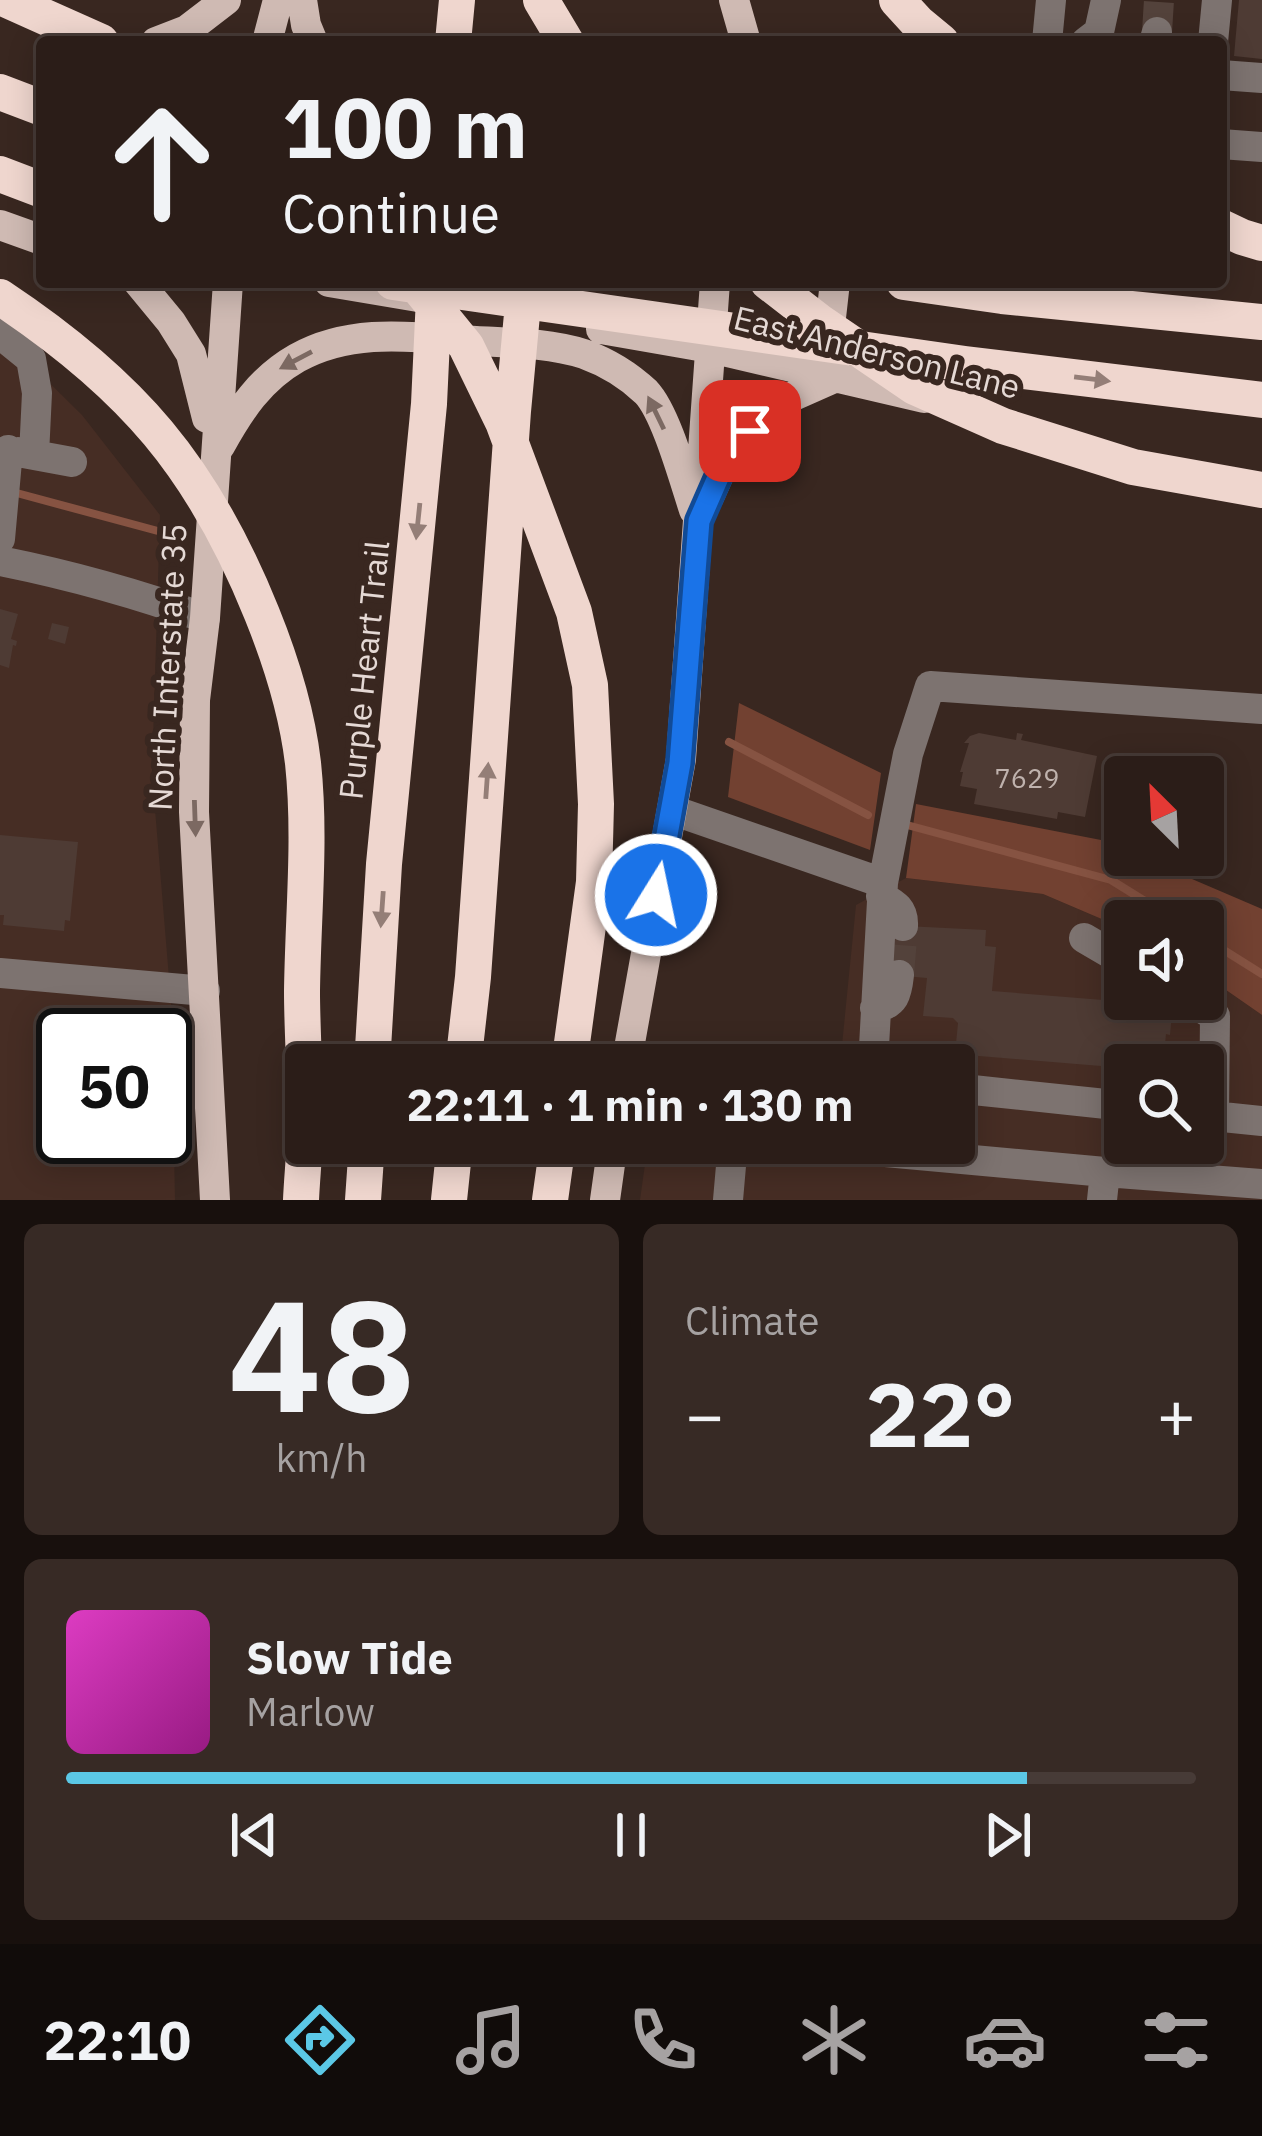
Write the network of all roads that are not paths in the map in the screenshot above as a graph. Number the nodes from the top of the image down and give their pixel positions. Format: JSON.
{"nodes":[{"id":1,"x":7,"y":0,"type":"edge"},
{"id":2,"x":226,"y":0,"type":"edge"},
{"id":3,"x":278,"y":0,"type":"edge"},
{"id":4,"x":302,"y":0,"type":"edge"},
{"id":5,"x":433,"y":0,"type":"edge"},
{"id":6,"x":457,"y":0,"type":"edge"},
{"id":7,"x":541,"y":0,"type":"edge"},
{"id":8,"x":551,"y":0,"type":"edge"},
{"id":9,"x":733,"y":0,"type":"edge"},
{"id":10,"x":896,"y":0,"type":"edge"},
{"id":11,"x":1051,"y":0,"type":"edge"},
{"id":12,"x":1106,"y":0,"type":"edge"},
{"id":13,"x":1217,"y":0,"type":"edge"},
{"id":14,"x":0,"y":15,"type":"edge"},
{"id":15,"x":47,"y":36,"type":"edge"},
{"id":16,"x":88,"y":36,"type":"edge"},
{"id":17,"x":172,"y":36,"type":"edge"},
{"id":18,"x":269,"y":36,"type":"edge"},
{"id":19,"x":311,"y":36,"type":"edge"},
{"id":20,"x":435,"y":36,"type":"edge"},
{"id":21,"x":454,"y":36,"type":"edge"},
{"id":22,"x":548,"y":36,"type":"edge"},
{"id":23,"x":562,"y":36,"type":"edge"},
{"id":24,"x":730,"y":36,"type":"edge"},
{"id":25,"x":744,"y":36,"type":"edge"},
{"id":26,"x":934,"y":36,"type":"edge"},
{"id":27,"x":1048,"y":36,"type":"edge"},
{"id":28,"x":1094,"y":36,"type":"edge"},
{"id":29,"x":1214,"y":36,"type":"edge"},
{"id":30,"x":1227,"y":75,"type":"edge"},
{"id":31,"x":1262,"y":78,"type":"edge"},
{"id":32,"x":0,"y":92,"type":"edge"},
{"id":33,"x":36,"y":106,"type":"edge"},
{"id":34,"x":1227,"y":144,"type":"edge"},
{"id":35,"x":1262,"y":147,"type":"edge"},
{"id":36,"x":0,"y":174,"type":"edge"},
{"id":37,"x":36,"y":188,"type":"edge"},
{"id":38,"x":0,"y":225,"type":"edge"},
{"id":39,"x":1227,"y":230,"type":"edge"},
{"id":40,"x":36,"y":234,"type":"edge"},
{"id":41,"x":1262,"y":246,"type":"edge"},
{"id":42,"x":1227,"y":247,"type":"edge"},
{"id":43,"x":143,"y":288,"type":"edge"},
{"id":44,"x":228,"y":288,"type":"edge"},
{"id":45,"x":364,"y":288,"type":"edge"},
{"id":46,"x":419,"y":288,"type":"edge"},
{"id":47,"x":435,"y":288,"type":"edge"},
{"id":48,"x":435,"y":288,"type":"edge"},
{"id":49,"x":524,"y":288,"type":"edge"},
{"id":50,"x":715,"y":288,"type":"edge"},
{"id":51,"x":776,"y":288,"type":"edge"},
{"id":52,"x":835,"y":288,"type":"edge"},
{"id":53,"x":946,"y":288,"type":"edge"},
{"id":54,"x":0,"y":297,"type":"edge"},
{"id":55,"x":1262,"y":322,"type":"edge"},
{"id":56,"x":0,"y":334,"type":"edge"},
{"id":57,"x":710,"y":348,"type":"junction"},
{"id":58,"x":834,"y":378,"type":"junction"},
{"id":59,"x":894,"y":390,"type":"junction"},
{"id":60,"x":1262,"y":400,"type":"edge"},
{"id":61,"x":12,"y":457,"type":"edge"},
{"id":62,"x":214,"y":457,"type":"junction"},
{"id":63,"x":72,"y":462,"type":"dead end"},
{"id":64,"x":1262,"y":488,"type":"edge"},
{"id":65,"x":699,"y":521,"type":"junction"},
{"id":66,"x":1,"y":531,"type":"edge"},
{"id":67,"x":0,"y":561,"type":"edge"},
{"id":68,"x":206,"y":618,"type":"junction"},
{"id":69,"x":1262,"y":709,"type":"edge"},
{"id":70,"x":672,"y":810,"type":"junction"},
{"id":71,"x":882,"y":890,"type":"junction"},
{"id":72,"x":902,"y":926,"type":"tunnel mouth"},
{"id":73,"x":1084,"y":938,"type":"dead end"},
{"id":74,"x":1104,"y":950,"type":"edge"},
{"id":75,"x":0,"y":973,"type":"edge"},
{"id":76,"x":898,"y":975,"type":"tunnel mouth"},
{"id":77,"x":205,"y":992,"type":"junction"},
{"id":78,"x":875,"y":1008,"type":"junction"},
{"id":79,"x":373,"y":1044,"type":"edge"},
{"id":80,"x":465,"y":1044,"type":"edge"},
{"id":81,"x":572,"y":1044,"type":"edge"},
{"id":82,"x":630,"y":1044,"type":"edge"},
{"id":83,"x":874,"y":1044,"type":"edge"},
{"id":84,"x":975,"y":1090,"type":"edge"},
{"id":85,"x":1104,"y":1104,"type":"edge"},
{"id":86,"x":1224,"y":1117,"type":"edge"},
{"id":87,"x":1262,"y":1121,"type":"edge"},
{"id":88,"x":366,"y":1164,"type":"edge"},
{"id":89,"x":452,"y":1164,"type":"edge"},
{"id":90,"x":555,"y":1164,"type":"edge"},
{"id":91,"x":610,"y":1164,"type":"edge"},
{"id":92,"x":731,"y":1164,"type":"edge"},
{"id":93,"x":941,"y":1164,"type":"edge"},
{"id":94,"x":1262,"y":1184,"type":"edge"},
{"id":95,"x":1103,"y":1186,"type":"edge"},
{"id":96,"x":215,"y":1200,"type":"edge"},
{"id":97,"x":301,"y":1200,"type":"edge"},
{"id":98,"x":363,"y":1200,"type":"edge"},
{"id":99,"x":448,"y":1200,"type":"edge"},
{"id":100,"x":550,"y":1200,"type":"edge"},
{"id":101,"x":605,"y":1200,"type":"edge"},
{"id":102,"x":728,"y":1200,"type":"edge"}],
"edges":[{"from":1,"to":16,"type":"highway"},
{"from":2,"to":17,"type":"main road"},
{"from":3,"to":18,"type":"main road"},
{"from":4,"to":19,"type":"main road"},
{"from":5,"to":20,"type":"highway"},
{"from":6,"to":21,"type":"highway"},
{"from":7,"to":23,"type":"highway"},
{"from":8,"to":22,"type":"highway"},
{"from":9,"to":24,"type":"main road"},
{"from":9,"to":25,"type":"main road"},
{"from":10,"to":26,"type":"highway"},
{"from":11,"to":27,"type":"lane"},
{"from":12,"to":28,"type":"lane"},
{"from":13,"to":29,"type":"lane"},
{"from":14,"to":15,"type":"main road"},
{"from":30,"to":31,"type":"lane"},
{"from":32,"to":33,"type":"highway"},
{"from":34,"to":35,"type":"lane"},
{"from":36,"to":37,"type":"highway"},
{"from":38,"to":40,"type":"main road"},
{"from":39,"to":41,"type":"highway"},
{"from":41,"to":42,"type":"main road"},
{"from":43,"to":62,"type":"main road"},
{"from":44,"to":62,"type":"main road","name":"North Interstate 35"},
{"from":45,"to":57,"type":"main road","name":"East Anderson Lane"},
{"from":46,"to":81,"type":"highway"},
{"from":47,"to":60,"type":"highway","one_way":true},
{"from":48,"to":79,"type":"highway","name":"Purple Heart Trail","one_way":true},
{"from":80,"to":49,"type":"highway","one_way":true},
{"from":50,"to":57,"type":"main road"},
{"from":51,"to":64,"type":"highway"},
{"from":52,"to":59,"type":"main road"},
{"from":53,"to":55,"type":"highway"},
{"from":54,"to":97,"type":"highway"},
{"from":56,"to":61,"type":"lane"},
{"from":57,"to":58,"type":"main road","name":"East Anderson Lane"},
{"from":57,"to":65,"type":"main road"},
{"from":58,"to":59,"type":"main road","name":"East Anderson Lane"},
{"from":58,"to":65,"type":"main road"},
{"from":59,"to":64,"type":"main road","name":"East Anderson Lane"},
{"from":61,"to":63,"type":"lane"},
{"from":61,"to":66,"type":"lane"},
{"from":65,"to":62,"type":"main road","one_way":true},
{"from":62,"to":68,"type":"main road","name":"North Interstate 35"},
{"from":65,"to":70,"type":"main road"},
{"from":67,"to":68,"type":"lane"},
{"from":68,"to":77,"type":"main road","name":"North Interstate 35","one_way":true},
{"from":69,"to":71,"type":"lane"},
{"from":70,"to":71,"type":"lane"},
{"from":70,"to":82,"type":"main road"},
{"from":71,"to":72,"type":"lane"},
{"from":71,"to":78,"type":"lane"},
{"from":73,"to":74,"type":"lane"},
{"from":75,"to":77,"type":"lane"},
{"from":76,"to":78,"type":"lane"},
{"from":77,"to":96,"type":"main road","name":"North Interstate 35"},
{"from":78,"to":83,"type":"lane"},
{"from":84,"to":85,"type":"lane"},
{"from":86,"to":87,"type":"lane"},
{"from":88,"to":98,"type":"highway"},
{"from":89,"to":99,"type":"highway"},
{"from":90,"to":100,"type":"highway"},
{"from":91,"to":101,"type":"main road"},
{"from":92,"to":102,"type":"lane"},
{"from":93,"to":95,"type":"lane"},
{"from":94,"to":95,"type":"lane"}]}
